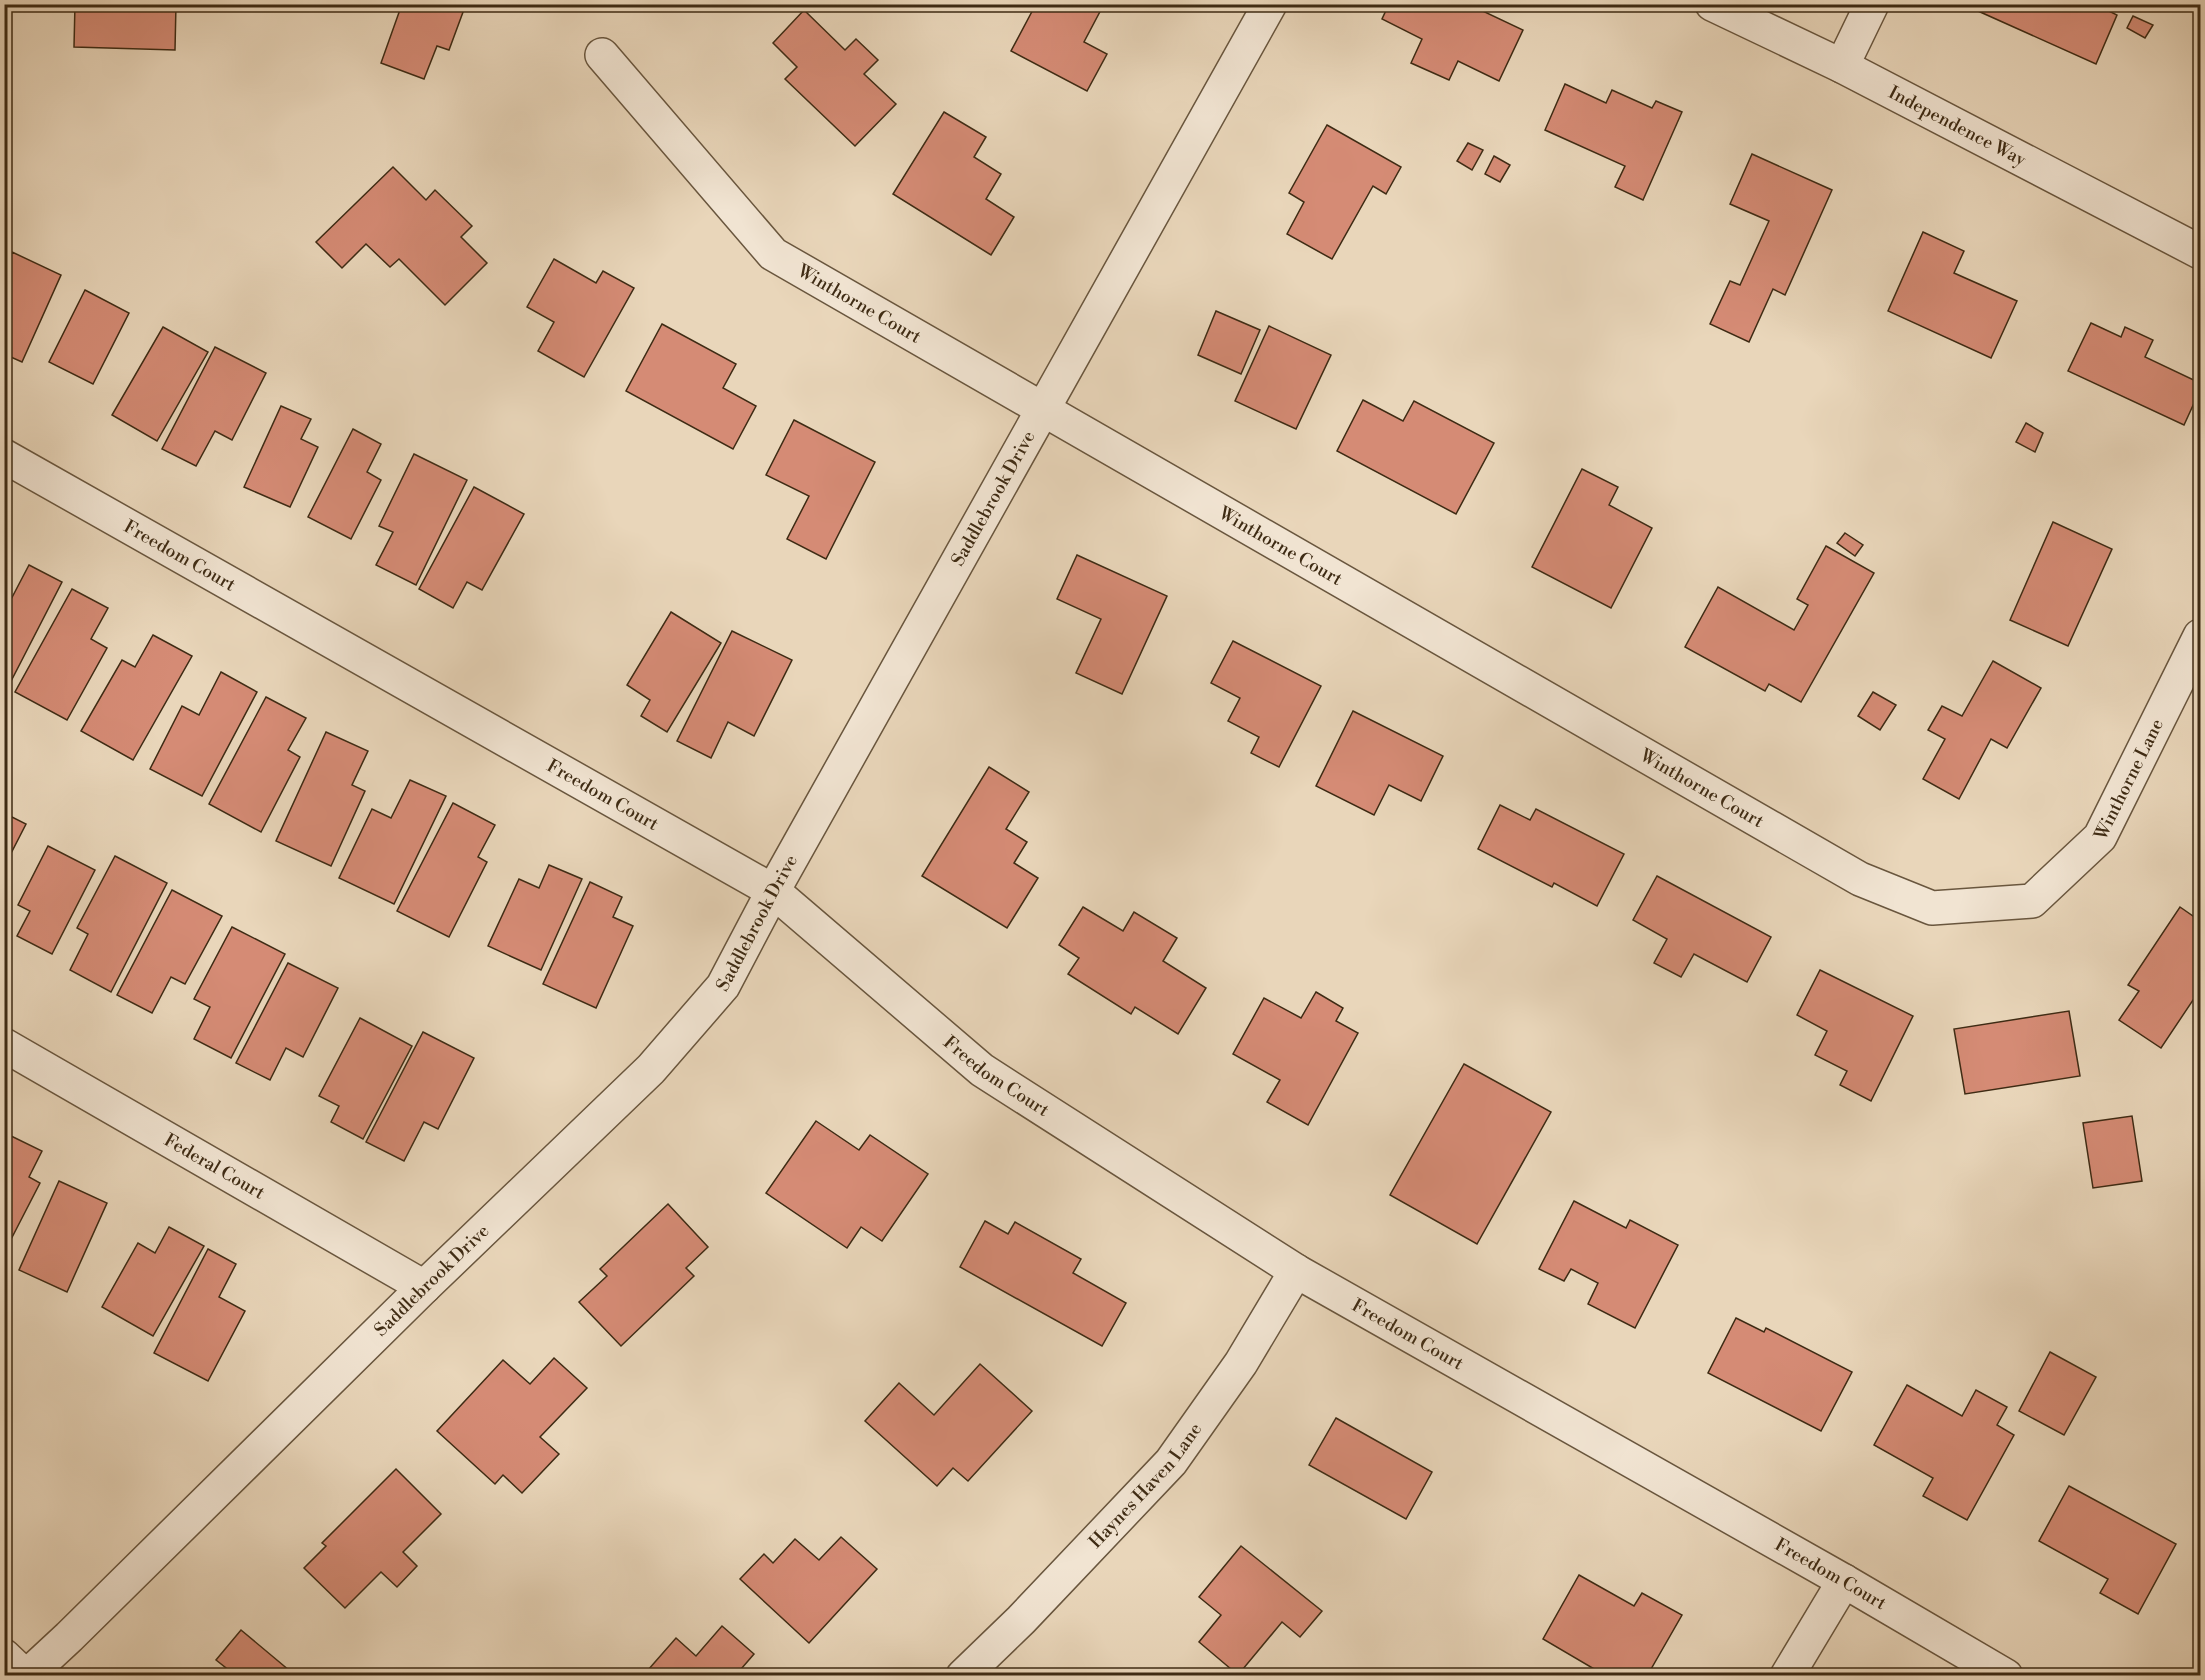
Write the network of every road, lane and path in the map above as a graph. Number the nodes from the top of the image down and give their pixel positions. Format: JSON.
{"nodes":[{"id":1,"x":1270,"y":4,"type":"edge"},
{"id":2,"x":1712,"y":4,"type":"edge"},
{"id":3,"x":1872,"y":4,"type":"edge"},
{"id":4,"x":602,"y":56,"type":"dead end"},
{"id":5,"x":1842,"y":66,"type":"junction"},
{"id":6,"x":2200,"y":252,"type":"edge"},
{"id":7,"x":1042,"y":409,"type":"junction"},
{"id":8,"x":4,"y":456,"type":"edge"},
{"id":9,"x":2200,"y":636,"type":"edge"},
{"id":10,"x":773,"y":891,"type":"junction"},
{"id":11,"x":2032,"y":901,"type":"joint"},
{"id":12,"x":4,"y":1045,"type":"edge"},
{"id":13,"x":1296,"y":1271,"type":"junction"},
{"id":14,"x":424,"y":1287,"type":"junction"},
{"id":15,"x":1844,"y":1581,"type":"junction"},
{"id":16,"x":4,"y":1656,"type":"edge"},
{"id":17,"x":26,"y":1676,"type":"edge"},
{"id":18,"x":963,"y":1676,"type":"edge"},
{"id":19,"x":1787,"y":1676,"type":"edge"},
{"id":20,"x":2006,"y":1676,"type":"edge"}],
"edges":[{"from":1,"to":7,"type":"street","name":"Saddlebrook Drive"},
{"from":2,"to":5,"type":"street","name":"Independence Way"},
{"from":3,"to":5,"type":"street"},
{"from":4,"to":7,"type":"street","name":"Winthorne Court"},
{"from":5,"to":6,"type":"street","name":"Independence Way"},
{"from":7,"to":10,"type":"street","name":"Saddlebrook Drive"},
{"from":7,"to":11,"type":"street","name":"Winthorne Court"},
{"from":8,"to":10,"type":"street","name":"Freedom Court"},
{"from":9,"to":11,"type":"street","name":"Winthorne Lane"},
{"from":10,"to":13,"type":"street","name":"Freedom Court"},
{"from":10,"to":14,"type":"street","name":"Saddlebrook Drive"},
{"from":12,"to":14,"type":"street","name":"Federal Court"},
{"from":13,"to":15,"type":"street","name":"Freedom Court"},
{"from":13,"to":18,"type":"street","name":"Haynes Haven Lane"},
{"from":14,"to":17,"type":"street","name":"Saddlebrook Drive"},
{"from":15,"to":19,"type":"street"},
{"from":15,"to":20,"type":"street","name":"Freedom Court"},
{"from":16,"to":17,"type":"street"}]}
